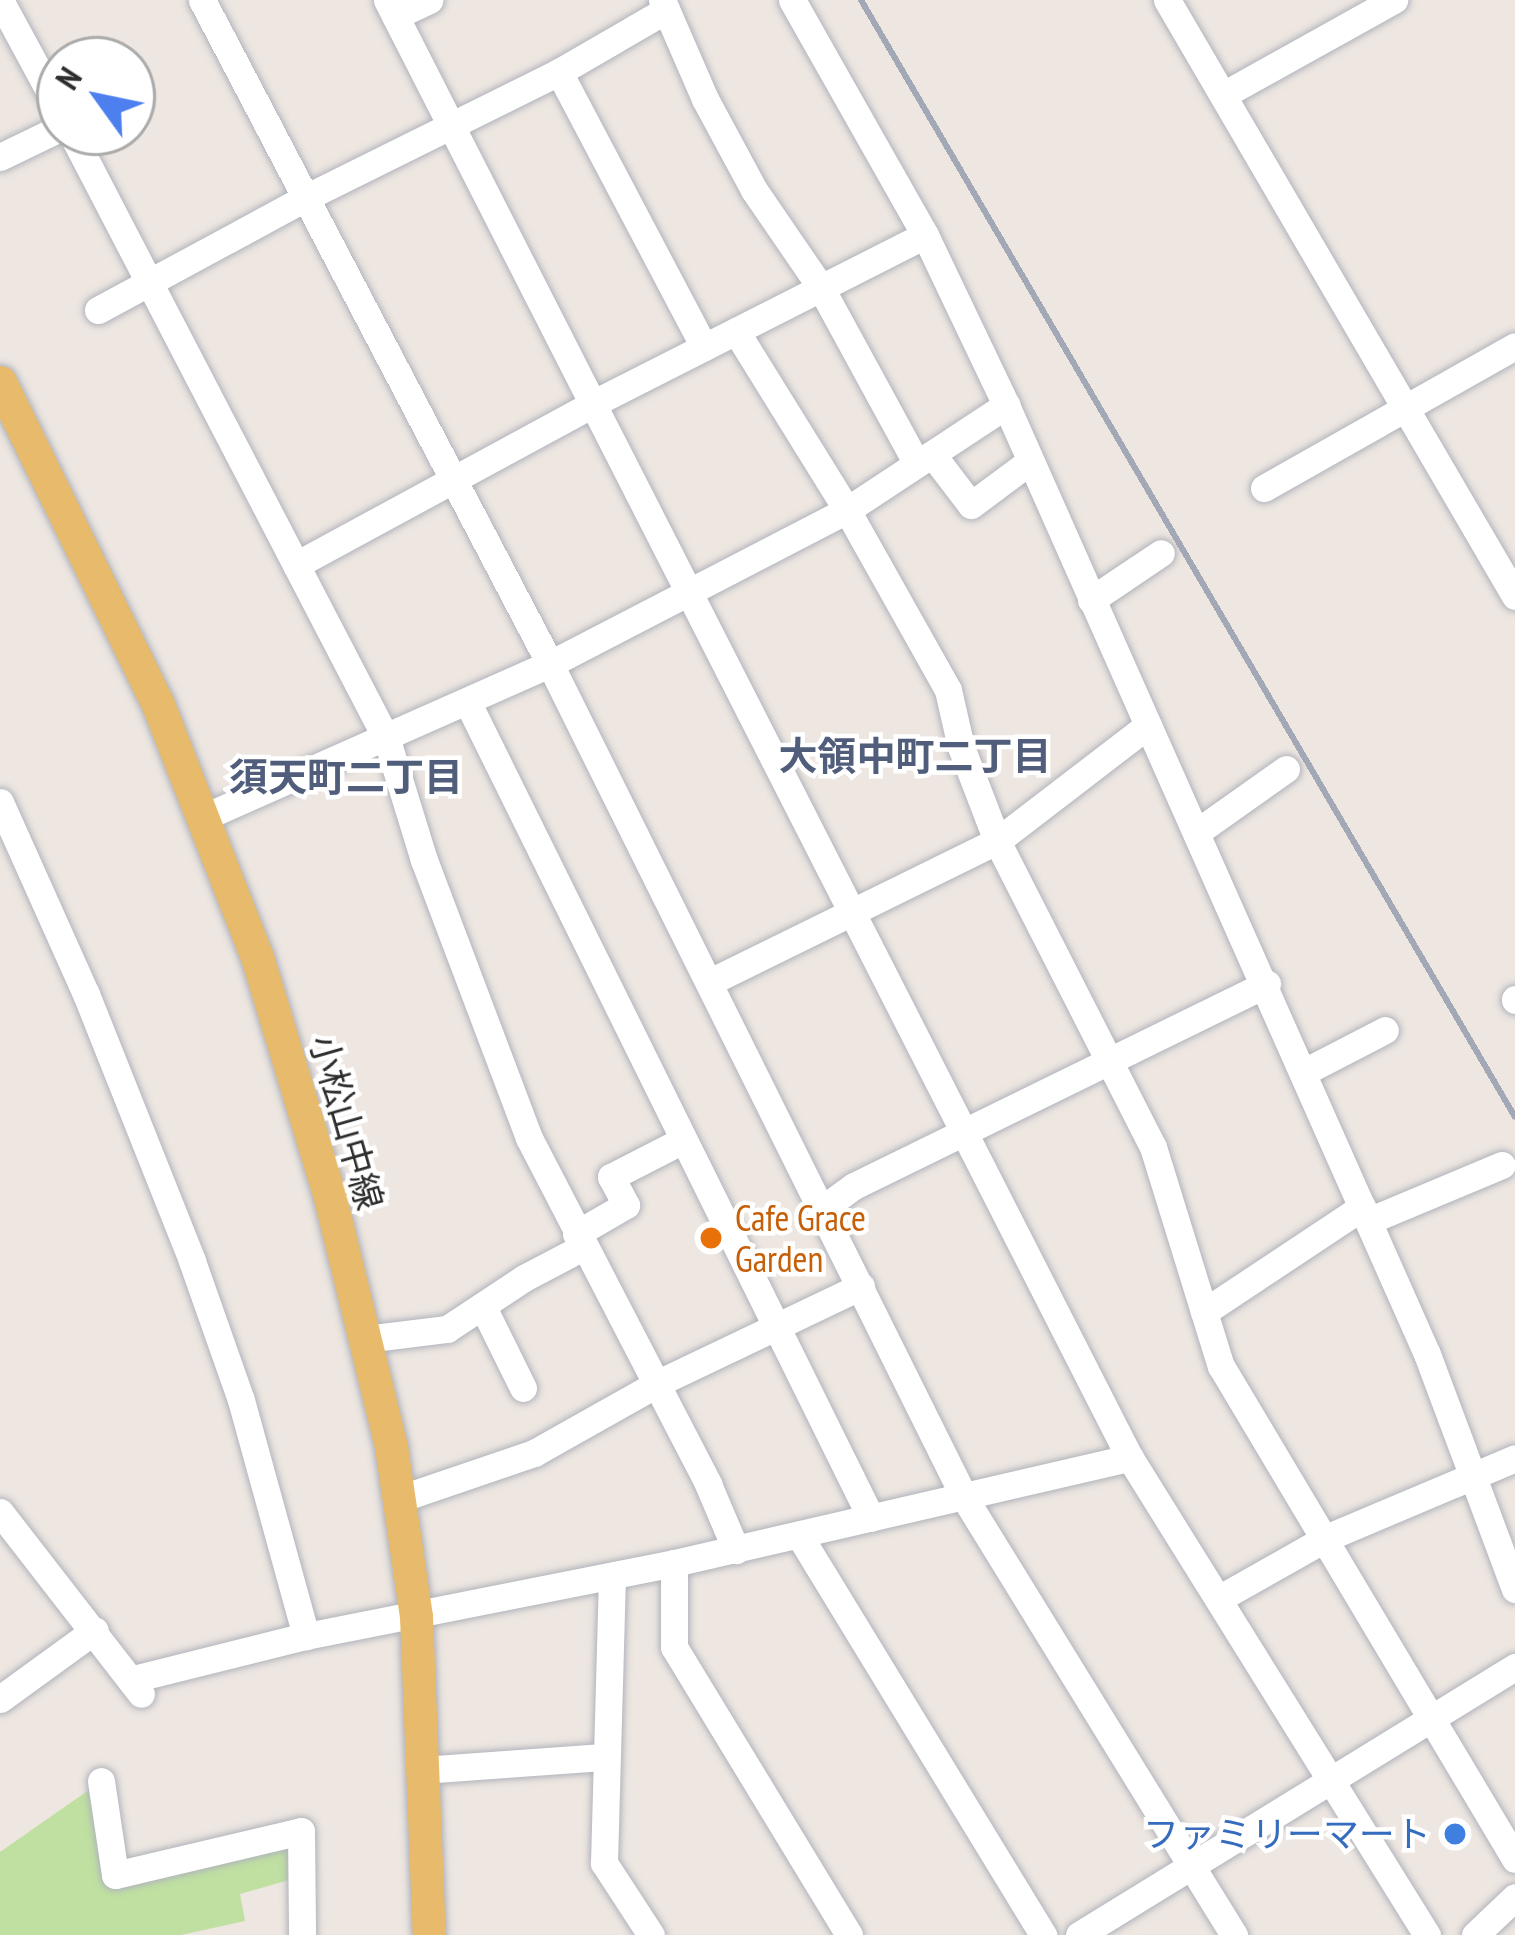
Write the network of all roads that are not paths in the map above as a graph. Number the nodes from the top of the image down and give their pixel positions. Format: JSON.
{"nodes":[{"id":1,"x":1,"y":0,"type":"edge"},
{"id":2,"x":202,"y":0,"type":"edge"},
{"id":3,"x":429,"y":0,"type":"edge"},
{"id":4,"x":1167,"y":0,"type":"edge"},
{"id":5,"x":1394,"y":0,"type":"edge"},
{"id":6,"x":797,"y":2,"type":"edge"},
{"id":7,"x":664,"y":5,"type":"edge"},
{"id":8,"x":391,"y":8,"type":"edge"},
{"id":9,"x":36,"y":66,"type":"edge"},
{"id":10,"x":560,"y":72,"type":"junction"},
{"id":11,"x":1223,"y":95,"type":"junction"},
{"id":12,"x":450,"y":125,"type":"junction"},
{"id":13,"x":36,"y":140,"type":"edge"},
{"id":14,"x":83,"y":156,"type":"edge"},
{"id":15,"x":0,"y":157,"type":"edge"},
{"id":16,"x":305,"y":198,"type":"junction"},
{"id":17,"x":925,"y":235,"type":"junction"},
{"id":18,"x":149,"y":283,"type":"junction"},
{"id":19,"x":821,"y":288,"type":"junction"},
{"id":20,"x":98,"y":310,"type":"dead end"},
{"id":21,"x":736,"y":332,"type":"junction"},
{"id":22,"x":1515,"y":346,"type":"edge"},
{"id":23,"x":704,"y":347,"type":"junction"},
{"id":24,"x":0,"y":382,"type":"edge"},
{"id":25,"x":594,"y":403,"type":"junction"},
{"id":26,"x":1006,"y":405,"type":"junction"},
{"id":27,"x":1405,"y":407,"type":"junction"},
{"id":28,"x":925,"y":459,"type":"junction"},
{"id":29,"x":1030,"y":462,"type":"junction"},
{"id":30,"x":454,"y":483,"type":"junction"},
{"id":31,"x":1264,"y":488,"type":"dead end"},
{"id":32,"x":847,"y":510,"type":"junction"},
{"id":33,"x":1161,"y":553,"type":"dead end"},
{"id":34,"x":296,"y":565,"type":"junction"},
{"id":35,"x":692,"y":589,"type":"junction"},
{"id":36,"x":1515,"y":596,"type":"edge"},
{"id":37,"x":1091,"y":600,"type":"junction"},
{"id":38,"x":550,"y":664,"type":"junction"},
{"id":39,"x":468,"y":703,"type":"junction"},
{"id":40,"x":1148,"y":725,"type":"junction"},
{"id":41,"x":387,"y":740,"type":"junction"},
{"id":42,"x":1286,"y":769,"type":"dead end"},
{"id":43,"x":0,"y":802,"type":"edge"},
{"id":44,"x":202,"y":818,"type":"junction"},
{"id":45,"x":1197,"y":832,"type":"junction"},
{"id":46,"x":997,"y":842,"type":"junction"},
{"id":47,"x":853,"y":914,"type":"junction"},
{"id":48,"x":710,"y":982,"type":"junction"},
{"id":49,"x":1267,"y":984,"type":"junction"},
{"id":50,"x":1385,"y":1030,"type":"dead end"},
{"id":51,"x":1109,"y":1062,"type":"junction"},
{"id":52,"x":1304,"y":1072,"type":"junction"},
{"id":53,"x":964,"y":1132,"type":"junction"},
{"id":54,"x":682,"y":1140,"type":"junction"},
{"id":55,"x":1502,"y":1165,"type":"dead end"},
{"id":56,"x":822,"y":1209,"type":"junction"},
{"id":57,"x":1365,"y":1214,"type":"junction"},
{"id":58,"x":580,"y":1240,"type":"junction"},
{"id":59,"x":861,"y":1286,"type":"junction"},
{"id":60,"x":484,"y":1309,"type":"junction"},
{"id":61,"x":1204,"y":1312,"type":"junction"},
{"id":62,"x":780,"y":1328,"type":"junction"},
{"id":63,"x":364,"y":1339,"type":"junction"},
{"id":64,"x":658,"y":1384,"type":"junction"},
{"id":65,"x":524,"y":1388,"type":"dead end"},
{"id":66,"x":1130,"y":1458,"type":"junction"},
{"id":67,"x":1515,"y":1458,"type":"edge"},
{"id":68,"x":1472,"y":1476,"type":"junction"},
{"id":69,"x":964,"y":1497,"type":"junction"},
{"id":70,"x":399,"y":1499,"type":"junction"},
{"id":71,"x":871,"y":1519,"type":"junction"},
{"id":72,"x":4,"y":1526,"type":"edge"},
{"id":73,"x":799,"y":1535,"type":"junction"},
{"id":74,"x":1326,"y":1538,"type":"junction"},
{"id":75,"x":736,"y":1550,"type":"junction"},
{"id":76,"x":674,"y":1563,"type":"junction"},
{"id":77,"x":1512,"y":1575,"type":"edge"},
{"id":78,"x":612,"y":1576,"type":"junction"},
{"id":79,"x":1220,"y":1598,"type":"junction"},
{"id":80,"x":416,"y":1616,"type":"junction"},
{"id":81,"x":95,"y":1630,"type":"junction"},
{"id":82,"x":306,"y":1636,"type":"junction"},
{"id":83,"x":1515,"y":1667,"type":"edge"},
{"id":84,"x":0,"y":1699,"type":"edge"},
{"id":85,"x":1430,"y":1720,"type":"junction"},
{"id":86,"x":604,"y":1757,"type":"junction"},
{"id":87,"x":422,"y":1770,"type":"junction"},
{"id":88,"x":101,"y":1781,"type":"dead end"},
{"id":89,"x":1332,"y":1781,"type":"junction"},
{"id":90,"x":1515,"y":1859,"type":"edge"},
{"id":91,"x":1192,"y":1867,"type":"junction"},
{"id":92,"x":1515,"y":1897,"type":"edge"},
{"id":93,"x":302,"y":1935,"type":"edge"},
{"id":94,"x":429,"y":1935,"type":"edge"},
{"id":95,"x":651,"y":1935,"type":"edge"},
{"id":96,"x":849,"y":1935,"type":"edge"},
{"id":97,"x":1043,"y":1935,"type":"edge"},
{"id":98,"x":1079,"y":1935,"type":"edge"},
{"id":99,"x":1234,"y":1935,"type":"edge"},
{"id":100,"x":1427,"y":1935,"type":"edge"},
{"id":101,"x":1475,"y":1935,"type":"edge"}],
"edges":[{"from":1,"to":9,"type":"street"},
{"from":2,"to":16,"type":"street"},
{"from":3,"to":8,"type":"street"},
{"from":4,"to":11,"type":"street"},
{"from":5,"to":11,"type":"street"},
{"from":6,"to":17,"type":"street"},
{"from":7,"to":10,"type":"street"},
{"from":7,"to":19,"type":"street"},
{"from":8,"to":12,"type":"street"},
{"from":10,"to":12,"type":"street"},
{"from":10,"to":23,"type":"street"},
{"from":11,"to":27,"type":"street"},
{"from":12,"to":16,"type":"street"},
{"from":12,"to":25,"type":"street"},
{"from":13,"to":15,"type":"street"},
{"from":14,"to":18,"type":"street"},
{"from":16,"to":18,"type":"street"},
{"from":16,"to":30,"type":"street"},
{"from":17,"to":19,"type":"street"},
{"from":17,"to":26,"type":"street"},
{"from":18,"to":20,"type":"street"},
{"from":18,"to":34,"type":"street"},
{"from":19,"to":21,"type":"street"},
{"from":19,"to":28,"type":"street"},
{"from":21,"to":23,"type":"street"},
{"from":21,"to":32,"type":"street"},
{"from":22,"to":27,"type":"street"},
{"from":23,"to":25,"type":"street"},
{"from":24,"to":44,"type":"main road","name":"小松山中線"},
{"from":25,"to":30,"type":"street"},
{"from":25,"to":35,"type":"street"},
{"from":26,"to":28,"type":"street"},
{"from":26,"to":29,"type":"street"},
{"from":27,"to":31,"type":"street"},
{"from":27,"to":36,"type":"street"},
{"from":28,"to":29,"type":"street"},
{"from":28,"to":32,"type":"street"},
{"from":29,"to":37,"type":"street"},
{"from":30,"to":34,"type":"street"},
{"from":30,"to":38,"type":"street"},
{"from":32,"to":35,"type":"street"},
{"from":32,"to":46,"type":"street"},
{"from":33,"to":37,"type":"street"},
{"from":34,"to":41,"type":"street"},
{"from":35,"to":38,"type":"street"},
{"from":35,"to":47,"type":"street"},
{"from":37,"to":40,"type":"street"},
{"from":38,"to":39,"type":"street"},
{"from":38,"to":48,"type":"street"},
{"from":39,"to":41,"type":"street"},
{"from":39,"to":54,"type":"street"},
{"from":40,"to":45,"type":"street"},
{"from":40,"to":46,"type":"street"},
{"from":41,"to":44,"type":"street"},
{"from":41,"to":58,"type":"street"},
{"from":42,"to":45,"type":"street"},
{"from":43,"to":82,"type":"street"},
{"from":44,"to":63,"type":"main road","name":"小松山中線"},
{"from":45,"to":49,"type":"street"},
{"from":46,"to":47,"type":"street"},
{"from":46,"to":51,"type":"street"},
{"from":47,"to":48,"type":"street"},
{"from":47,"to":53,"type":"street"},
{"from":48,"to":56,"type":"street"},
{"from":49,"to":51,"type":"street"},
{"from":49,"to":52,"type":"street"},
{"from":50,"to":52,"type":"street"},
{"from":51,"to":53,"type":"street"},
{"from":51,"to":61,"type":"street"},
{"from":52,"to":57,"type":"street"},
{"from":53,"to":56,"type":"street"},
{"from":53,"to":66,"type":"street"},
{"from":54,"to":58,"type":"street"},
{"from":54,"to":62,"type":"street"},
{"from":55,"to":57,"type":"street"},
{"from":56,"to":59,"type":"street"},
{"from":57,"to":61,"type":"street"},
{"from":57,"to":68,"type":"street"},
{"from":58,"to":60,"type":"street"},
{"from":58,"to":64,"type":"street"},
{"from":59,"to":62,"type":"street"},
{"from":59,"to":69,"type":"street"},
{"from":60,"to":63,"type":"street"},
{"from":60,"to":65,"type":"street"},
{"from":61,"to":74,"type":"street"},
{"from":62,"to":64,"type":"street"},
{"from":62,"to":71,"type":"street"},
{"from":63,"to":70,"type":"main road","name":"小松山中線"},
{"from":64,"to":70,"type":"street"},
{"from":64,"to":75,"type":"street"},
{"from":66,"to":69,"type":"street"},
{"from":66,"to":79,"type":"street"},
{"from":67,"to":68,"type":"street"},
{"from":68,"to":74,"type":"street"},
{"from":68,"to":77,"type":"street"},
{"from":69,"to":71,"type":"street"},
{"from":69,"to":91,"type":"street"},
{"from":70,"to":80,"type":"main road","name":"小松山中線"},
{"from":71,"to":73,"type":"street"},
{"from":72,"to":81,"type":"street"},
{"from":73,"to":75,"type":"street"},
{"from":73,"to":97,"type":"street"},
{"from":74,"to":79,"type":"street"},
{"from":74,"to":85,"type":"street"},
{"from":75,"to":76,"type":"street"},
{"from":76,"to":78,"type":"street"},
{"from":76,"to":96,"type":"street"},
{"from":78,"to":80,"type":"street"},
{"from":78,"to":86,"type":"street"},
{"from":79,"to":89,"type":"street"},
{"from":80,"to":82,"type":"street"},
{"from":80,"to":87,"type":"main road","name":"小松山中線"},
{"from":81,"to":82,"type":"street"},
{"from":81,"to":84,"type":"street"},
{"from":83,"to":85,"type":"street"},
{"from":85,"to":89,"type":"street"},
{"from":85,"to":90,"type":"street"},
{"from":86,"to":87,"type":"street"},
{"from":86,"to":95,"type":"street"},
{"from":87,"to":94,"type":"main road","name":"小松山中線"},
{"from":88,"to":93,"type":"street"},
{"from":89,"to":91,"type":"street"},
{"from":89,"to":100,"type":"street"},
{"from":91,"to":98,"type":"street"},
{"from":91,"to":99,"type":"street"},
{"from":92,"to":101,"type":"street"}]}
